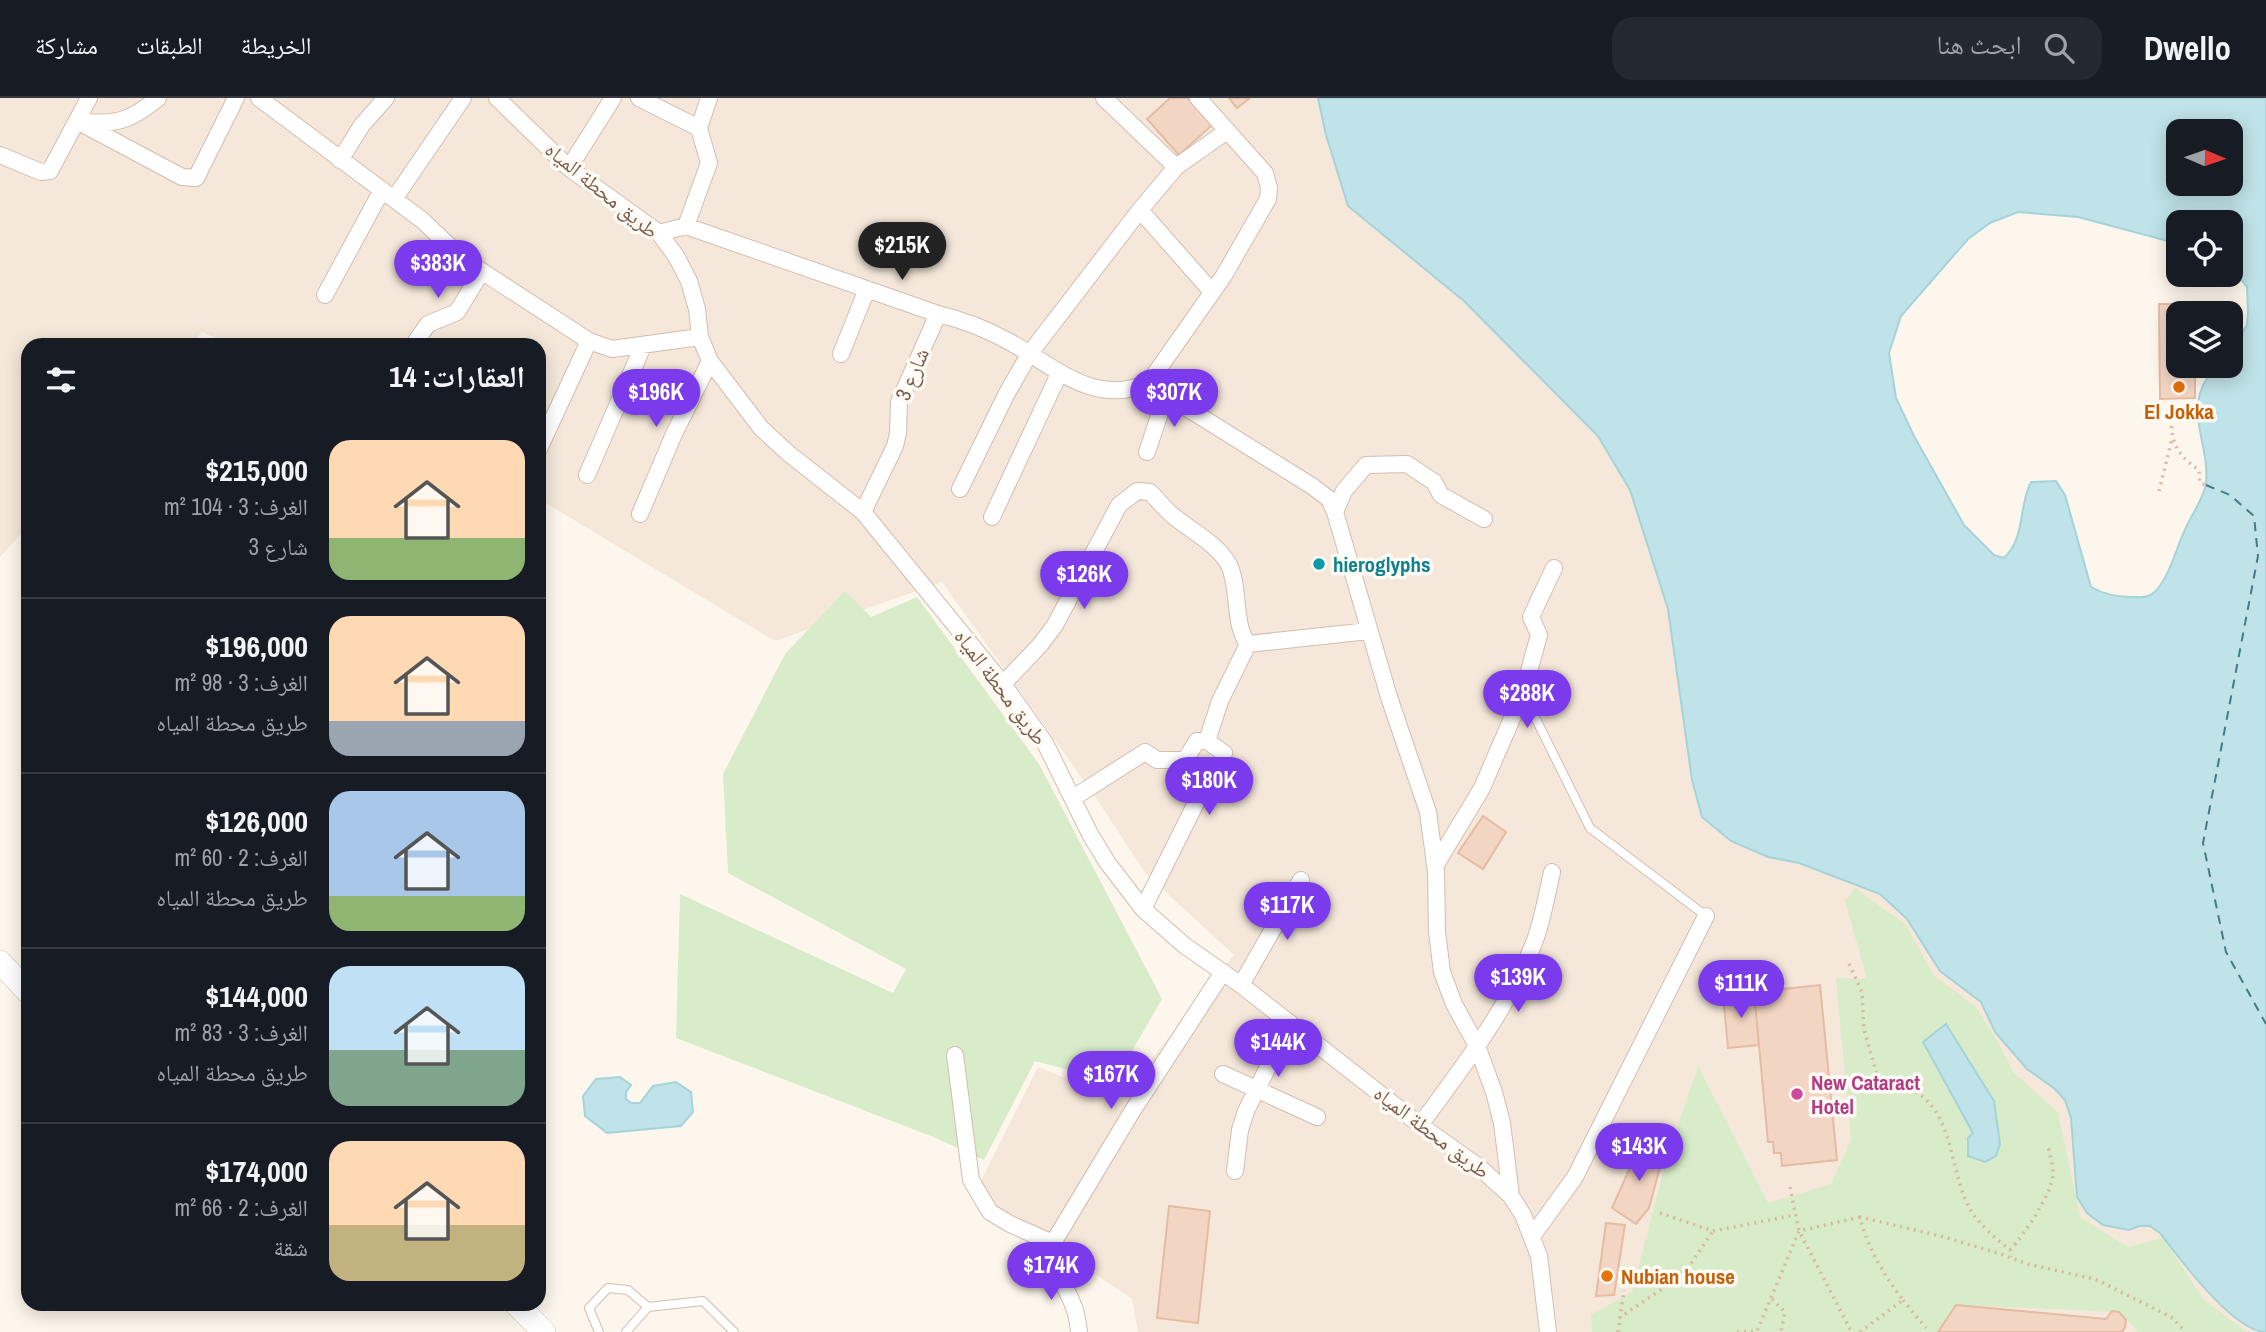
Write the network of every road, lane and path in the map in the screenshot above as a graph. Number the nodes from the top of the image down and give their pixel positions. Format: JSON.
{"nodes":[{"id":1,"x":89,"y":98,"type":"edge"},
{"id":2,"x":159,"y":98,"type":"edge"},
{"id":3,"x":236,"y":98,"type":"edge"},
{"id":4,"x":259,"y":98,"type":"edge"},
{"id":5,"x":463,"y":98,"type":"edge"},
{"id":6,"x":497,"y":98,"type":"edge"},
{"id":7,"x":612,"y":98,"type":"edge"},
{"id":8,"x":639,"y":98,"type":"edge"},
{"id":9,"x":709,"y":98,"type":"edge"},
{"id":10,"x":1104,"y":98,"type":"edge"},
{"id":11,"x":1198,"y":98,"type":"edge"},
{"id":12,"x":384,"y":99,"type":"edge"},
{"id":13,"x":77,"y":121,"type":"junction"},
{"id":14,"x":699,"y":128,"type":"junction"},
{"id":15,"x":1227,"y":131,"type":"junction"},
{"id":16,"x":0,"y":155,"type":"edge"},
{"id":17,"x":340,"y":160,"type":"junction"},
{"id":18,"x":1176,"y":167,"type":"junction"},
{"id":19,"x":569,"y":168,"type":"junction"},
{"id":20,"x":388,"y":195,"type":"junction"},
{"id":21,"x":1140,"y":210,"type":"junction"},
{"id":22,"x":686,"y":226,"type":"junction"},
{"id":23,"x":659,"y":233,"type":"junction"},
{"id":24,"x":482,"y":271,"type":"junction"},
{"id":25,"x":867,"y":289,"type":"junction"},
{"id":26,"x":1212,"y":292,"type":"junction"},
{"id":27,"x":325,"y":295,"type":"dead end"},
{"id":28,"x":938,"y":314,"type":"junction"},
{"id":29,"x":700,"y":337,"type":"junction"},
{"id":30,"x":418,"y":338,"type":"edge"},
{"id":31,"x":589,"y":341,"type":"junction"},
{"id":32,"x":643,"y":346,"type":"junction"},
{"id":33,"x":1030,"y":353,"type":"junction"},
{"id":34,"x":841,"y":354,"type":"dead end"},
{"id":35,"x":710,"y":361,"type":"junction"},
{"id":36,"x":1059,"y":373,"type":"junction"},
{"id":37,"x":1150,"y":381,"type":"junction"},
{"id":38,"x":1166,"y":396,"type":"junction"},
{"id":39,"x":2171,"y":405,"type":"dead end"},
{"id":40,"x":546,"y":434,"type":"edge"},
{"id":41,"x":2172,"y":439,"type":"junction"},
{"id":42,"x":1147,"y":452,"type":"dead end"},
{"id":43,"x":587,"y":475,"type":"dead end"},
{"id":44,"x":2206,"y":485,"type":"dead end"},
{"id":45,"x":960,"y":489,"type":"dead end"},
{"id":46,"x":2159,"y":491,"type":"dead end"},
{"id":47,"x":863,"y":512,"type":"junction"},
{"id":48,"x":1335,"y":512,"type":"junction"},
{"id":49,"x":640,"y":514,"type":"dead end"},
{"id":50,"x":992,"y":517,"type":"dead end"},
{"id":51,"x":1484,"y":519,"type":"dead end"},
{"id":52,"x":1554,"y":568,"type":"dead end"},
{"id":53,"x":1369,"y":631,"type":"junction"},
{"id":54,"x":1248,"y":644,"type":"junction"},
{"id":55,"x":1003,"y":684,"type":"junction"},
{"id":56,"x":1523,"y":693,"type":"junction"},
{"id":57,"x":1207,"y":741,"type":"junction"},
{"id":58,"x":1073,"y":798,"type":"junction"},
{"id":59,"x":1435,"y":866,"type":"junction"},
{"id":60,"x":1552,"y":872,"type":"dead end"},
{"id":61,"x":1301,"y":880,"type":"dead end"},
{"id":62,"x":1143,"y":909,"type":"junction"},
{"id":63,"x":1706,"y":916,"type":"joint"},
{"id":64,"x":0,"y":962,"type":"edge"},
{"id":65,"x":1849,"y":964,"type":"dead end"},
{"id":66,"x":1223,"y":972,"type":"junction"},
{"id":67,"x":21,"y":984,"type":"edge"},
{"id":68,"x":1241,"y":985,"type":"junction"},
{"id":69,"x":1290,"y":1023,"type":"junction"},
{"id":70,"x":1476,"y":1046,"type":"junction"},
{"id":71,"x":956,"y":1055,"type":"dead end"},
{"id":72,"x":1223,"y":1074,"type":"dead end"},
{"id":73,"x":1257,"y":1089,"type":"junction"},
{"id":74,"x":1317,"y":1117,"type":"dead end"},
{"id":75,"x":1420,"y":1125,"type":"junction"},
{"id":76,"x":2048,"y":1146,"type":"dead end"},
{"id":77,"x":1235,"y":1171,"type":"dead end"},
{"id":78,"x":1790,"y":1187,"type":"dead end"},
{"id":79,"x":1511,"y":1196,"type":"junction"},
{"id":80,"x":1660,"y":1213,"type":"dead end"},
{"id":81,"x":1796,"y":1215,"type":"junction"},
{"id":82,"x":1860,"y":1217,"type":"junction"},
{"id":83,"x":1713,"y":1231,"type":"junction"},
{"id":84,"x":1799,"y":1231,"type":"junction"},
{"id":85,"x":1533,"y":1235,"type":"junction"},
{"id":86,"x":1053,"y":1243,"type":"junction"},
{"id":87,"x":2010,"y":1250,"type":"junction"},
{"id":88,"x":2011,"y":1258,"type":"junction"},
{"id":89,"x":1624,"y":1290,"type":"dead end"},
{"id":90,"x":1772,"y":1299,"type":"junction"},
{"id":91,"x":1903,"y":1300,"type":"junction"},
{"id":92,"x":648,"y":1307,"type":"junction"},
{"id":93,"x":523,"y":1311,"type":"edge"},
{"id":94,"x":1619,"y":1318,"type":"junction"},
{"id":95,"x":1926,"y":1328,"type":"dead end"},
{"id":96,"x":1757,"y":1331,"type":"edge"},
{"id":97,"x":544,"y":1332,"type":"edge"},
{"id":98,"x":599,"y":1332,"type":"edge"},
{"id":99,"x":626,"y":1332,"type":"edge"},
{"id":100,"x":734,"y":1332,"type":"edge"},
{"id":101,"x":1079,"y":1332,"type":"edge"},
{"id":102,"x":1548,"y":1332,"type":"edge"},
{"id":103,"x":1618,"y":1332,"type":"edge"},
{"id":104,"x":1737,"y":1332,"type":"edge"},
{"id":105,"x":1781,"y":1332,"type":"edge"},
{"id":106,"x":1854,"y":1332,"type":"edge"},
{"id":107,"x":1860,"y":1332,"type":"edge"},
{"id":108,"x":2185,"y":1332,"type":"edge"}],
"edges":[{"from":1,"to":13,"type":"street"},
{"from":2,"to":13,"type":"street"},
{"from":3,"to":13,"type":"street"},
{"from":4,"to":17,"type":"street"},
{"from":5,"to":20,"type":"street"},
{"from":6,"to":19,"type":"street","name":"طريق محطة المياه"},
{"from":7,"to":19,"type":"street"},
{"from":8,"to":14,"type":"street"},
{"from":9,"to":14,"type":"street"},
{"from":10,"to":18,"type":"street"},
{"from":11,"to":15,"type":"street"},
{"from":12,"to":17,"type":"street"},
{"from":13,"to":16,"type":"street"},
{"from":14,"to":22,"type":"street"},
{"from":15,"to":18,"type":"street"},
{"from":15,"to":26,"type":"street"},
{"from":17,"to":20,"type":"street"},
{"from":18,"to":21,"type":"street"},
{"from":19,"to":23,"type":"street","name":"طريق محطة المياه"},
{"from":20,"to":24,"type":"street"},
{"from":20,"to":27,"type":"street"},
{"from":21,"to":26,"type":"street"},
{"from":21,"to":33,"type":"street"},
{"from":22,"to":23,"type":"street"},
{"from":22,"to":25,"type":"street"},
{"from":23,"to":29,"type":"street","name":"طريق محطة المياه"},
{"from":24,"to":30,"type":"street"},
{"from":24,"to":31,"type":"street"},
{"from":25,"to":28,"type":"street"},
{"from":25,"to":34,"type":"street"},
{"from":26,"to":37,"type":"street"},
{"from":28,"to":33,"type":"street"},
{"from":28,"to":47,"type":"street","name":"شارع 3"},
{"from":29,"to":32,"type":"street"},
{"from":29,"to":35,"type":"street","name":"طريق محطة المياه"},
{"from":31,"to":32,"type":"street"},
{"from":31,"to":40,"type":"street"},
{"from":32,"to":43,"type":"street"},
{"from":33,"to":36,"type":"street"},
{"from":33,"to":45,"type":"street"},
{"from":35,"to":47,"type":"street","name":"طريق محطة المياه"},
{"from":35,"to":49,"type":"street"},
{"from":36,"to":37,"type":"street"},
{"from":36,"to":50,"type":"street"},
{"from":37,"to":38,"type":"street"},
{"from":38,"to":42,"type":"street"},
{"from":38,"to":48,"type":"street"},
{"from":39,"to":41,"type":"path"},
{"from":41,"to":44,"type":"path"},
{"from":41,"to":46,"type":"path"},
{"from":47,"to":55,"type":"street","name":"طريق محطة المياه"},
{"from":48,"to":51,"type":"street"},
{"from":48,"to":53,"type":"street"},
{"from":52,"to":56,"type":"street"},
{"from":53,"to":54,"type":"street"},
{"from":53,"to":59,"type":"street"},
{"from":54,"to":55,"type":"street"},
{"from":54,"to":57,"type":"street"},
{"from":55,"to":58,"type":"street","name":"طريق محطة المياه"},
{"from":56,"to":59,"type":"street"},
{"from":56,"to":63,"type":"lane"},
{"from":57,"to":58,"type":"street"},
{"from":57,"to":62,"type":"street"},
{"from":58,"to":62,"type":"street","name":"طريق محطة المياه"},
{"from":59,"to":70,"type":"street"},
{"from":60,"to":70,"type":"street"},
{"from":61,"to":68,"type":"street"},
{"from":62,"to":66,"type":"street","name":"طريق محطة المياه"},
{"from":63,"to":85,"type":"street"},
{"from":64,"to":67,"type":"street"},
{"from":65,"to":87,"type":"path"},
{"from":66,"to":68,"type":"street","name":"طريق محطة المياه"},
{"from":66,"to":86,"type":"street"},
{"from":68,"to":69,"type":"street","name":"طريق محطة المياه"},
{"from":69,"to":73,"type":"street"},
{"from":69,"to":75,"type":"street","name":"طريق محطة المياه"},
{"from":70,"to":75,"type":"street"},
{"from":70,"to":79,"type":"street"},
{"from":71,"to":86,"type":"street"},
{"from":72,"to":73,"type":"street"},
{"from":73,"to":74,"type":"street"},
{"from":73,"to":77,"type":"street"},
{"from":75,"to":79,"type":"street","name":"طريق محطة المياه"},
{"from":76,"to":87,"type":"path"},
{"from":78,"to":81,"type":"path"},
{"from":79,"to":85,"type":"street","name":"طريق محطة المياه"},
{"from":80,"to":83,"type":"path"},
{"from":81,"to":83,"type":"path"},
{"from":81,"to":84,"type":"path"},
{"from":82,"to":84,"type":"path"},
{"from":82,"to":88,"type":"path"},
{"from":82,"to":91,"type":"path"},
{"from":83,"to":94,"type":"path"},
{"from":84,"to":90,"type":"path"},
{"from":84,"to":106,"type":"path"},
{"from":85,"to":102,"type":"street","name":"طريق محطة المياه"},
{"from":86,"to":101,"type":"street"},
{"from":87,"to":88,"type":"path"},
{"from":88,"to":108,"type":"path"},
{"from":89,"to":94,"type":"path"},
{"from":90,"to":96,"type":"path"},
{"from":90,"to":105,"type":"path"},
{"from":91,"to":95,"type":"path"},
{"from":91,"to":107,"type":"path"},
{"from":92,"to":98,"type":"lane"},
{"from":92,"to":99,"type":"lane"},
{"from":92,"to":100,"type":"lane"},
{"from":93,"to":97,"type":"street"},
{"from":94,"to":103,"type":"path"},
{"from":96,"to":104,"type":"path"}]}
